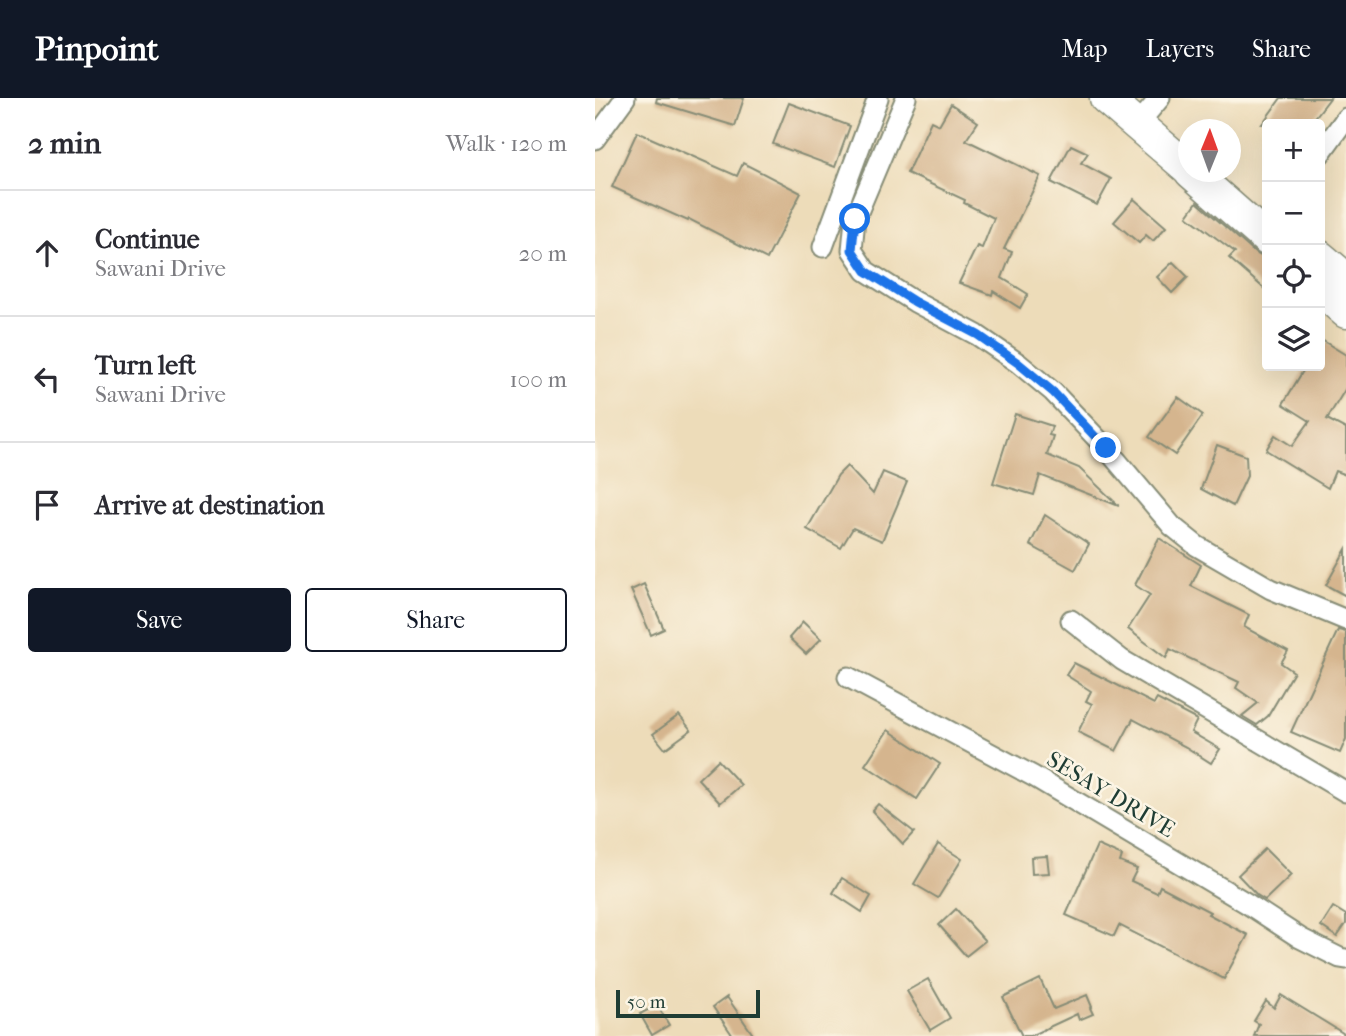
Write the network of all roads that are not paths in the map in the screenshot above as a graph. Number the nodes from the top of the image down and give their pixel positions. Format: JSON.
{"nodes":[{"id":1,"x":625,"y":98,"type":"edge"},
{"id":2,"x":878,"y":98,"type":"edge"},
{"id":3,"x":907,"y":98,"type":"edge"},
{"id":4,"x":1106,"y":98,"type":"edge"},
{"id":5,"x":1147,"y":107,"type":"edge"},
{"id":6,"x":1346,"y":118,"type":"edge"},
{"id":7,"x":1178,"y":134,"type":"edge"},
{"id":8,"x":595,"y":139,"type":"edge"},
{"id":9,"x":1325,"y":147,"type":"edge"},
{"id":10,"x":1178,"y":159,"type":"edge"},
{"id":11,"x":1203,"y":182,"type":"edge"},
{"id":12,"x":1234,"y":182,"type":"edge"},
{"id":13,"x":1262,"y":207,"type":"edge"},
{"id":14,"x":1262,"y":235,"type":"edge"},
{"id":15,"x":823,"y":247,"type":"dead end"},
{"id":16,"x":1325,"y":261,"type":"edge"},
{"id":17,"x":1346,"y":279,"type":"edge"},
{"id":18,"x":1325,"y":293,"type":"edge"},
{"id":19,"x":1346,"y":312,"type":"edge"},
{"id":20,"x":1071,"y":620,"type":"dead end"},
{"id":21,"x":1346,"y":620,"type":"edge"},
{"id":22,"x":848,"y":677,"type":"dead end"},
{"id":23,"x":1346,"y":792,"type":"edge"},
{"id":24,"x":1346,"y":959,"type":"edge"}],
"edges":[{"from":1,"to":8,"type":"street"},
{"from":2,"to":15,"type":"street"},
{"from":3,"to":21,"type":"street"},
{"from":4,"to":5,"type":"main road"},
{"from":5,"to":7,"type":"main road"},
{"from":5,"to":10,"type":"main road"},
{"from":6,"to":9,"type":"street"},
{"from":11,"to":14,"type":"main road"},
{"from":12,"to":13,"type":"main road"},
{"from":16,"to":17,"type":"main road"},
{"from":18,"to":19,"type":"main road"},
{"from":20,"to":23,"type":"street"},
{"from":22,"to":24,"type":"street","name":"SESAY DRIVE"}]}
